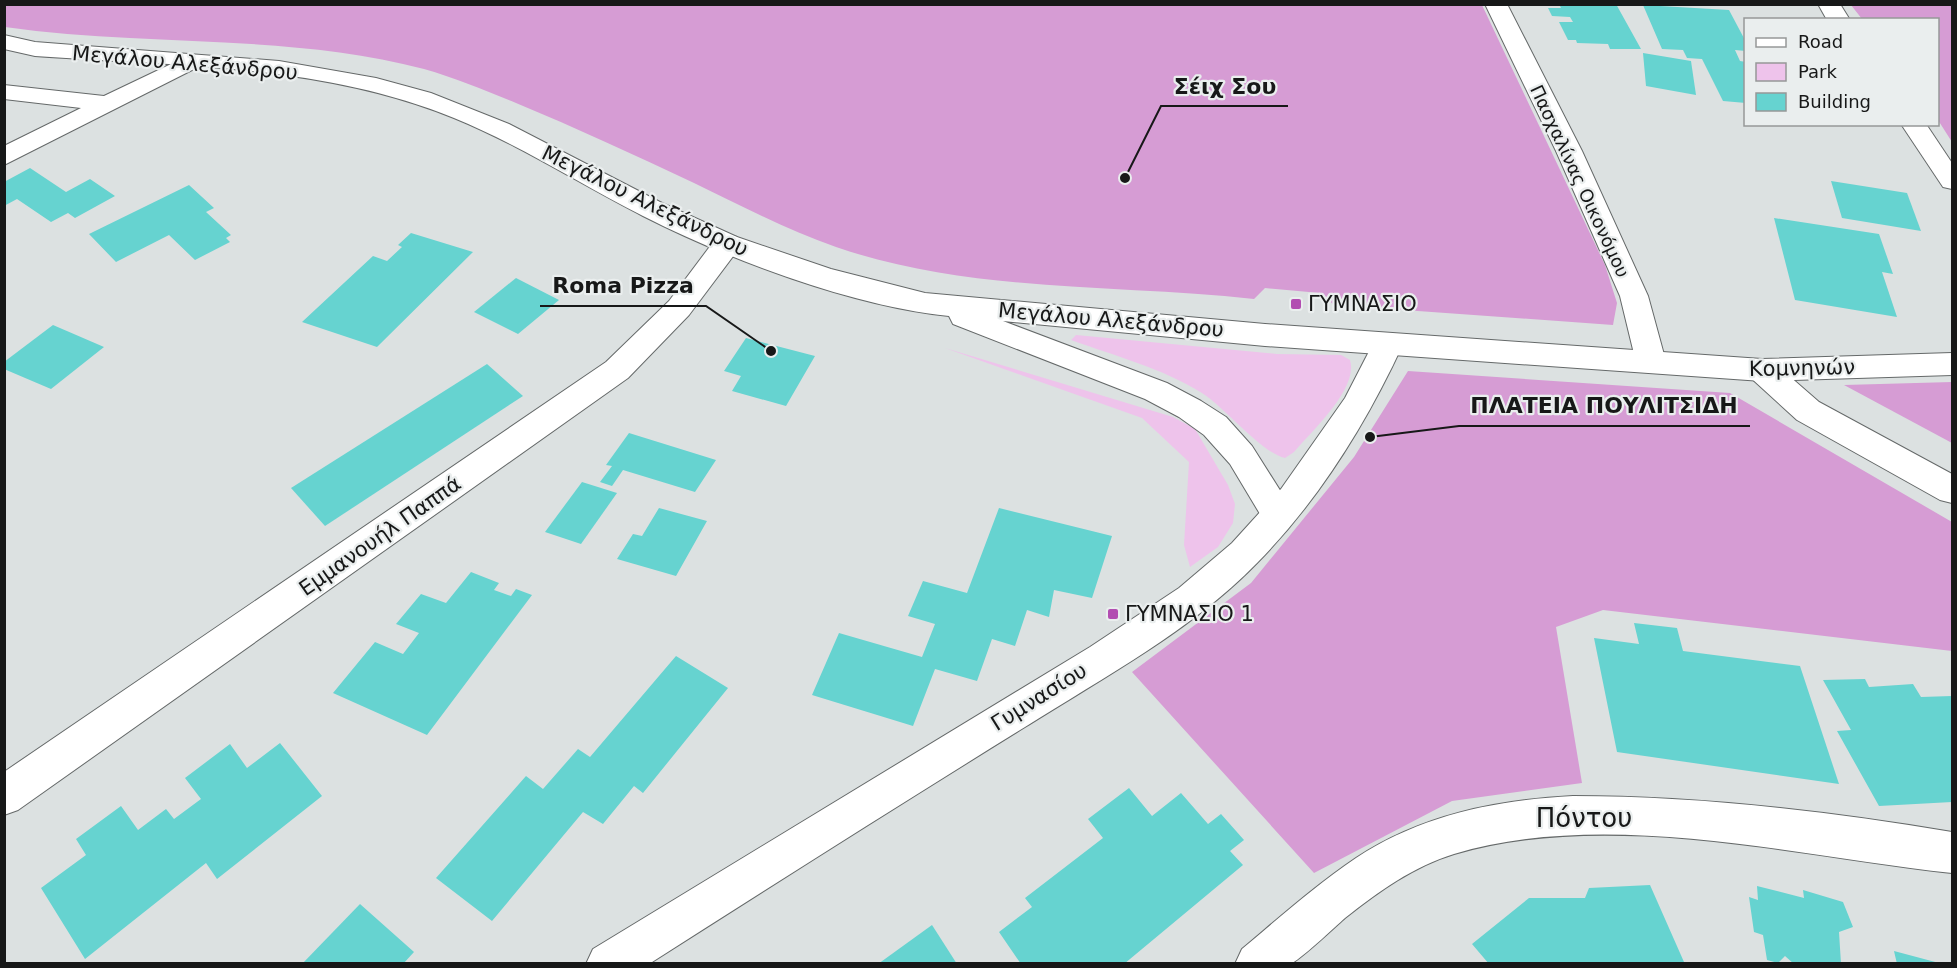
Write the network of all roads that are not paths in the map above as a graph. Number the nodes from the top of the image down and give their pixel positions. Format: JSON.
{"nodes":[{"id":1,"x":1496,"y":4,"type":"edge"},
{"id":2,"x":1829,"y":4,"type":"edge"},
{"id":3,"x":1838,"y":18,"type":"edge"},
{"id":4,"x":4,"y":42,"type":"edge"},
{"id":5,"x":190,"y":62,"type":"junction"},
{"id":6,"x":4,"y":92,"type":"edge"},
{"id":7,"x":110,"y":104,"type":"junction"},
{"id":8,"x":1914,"y":126,"type":"edge"},
{"id":9,"x":4,"y":157,"type":"edge"},
{"id":10,"x":1953,"y":181,"type":"edge"},
{"id":11,"x":727,"y":244,"type":"junction"},
{"id":12,"x":925,"y":303,"type":"junction"},
{"id":13,"x":1388,"y":344,"type":"junction"},
{"id":14,"x":1651,"y":362,"type":"junction"},
{"id":15,"x":1953,"y":364,"type":"edge"},
{"id":16,"x":1762,"y":370,"type":"junction"},
{"id":17,"x":1953,"y":490,"type":"edge"},
{"id":18,"x":1278,"y":514,"type":"junction"},
{"id":19,"x":4,"y":796,"type":"edge"},
{"id":20,"x":1953,"y":853,"type":"edge"},
{"id":21,"x":608,"y":963,"type":"edge"},
{"id":22,"x":1257,"y":963,"type":"edge"}],
"edges":[{"from":1,"to":14,"type":"street","name":"Πασχαλίνας Οικονόμου"},
{"from":2,"to":3,"type":"street"},
{"from":4,"to":5,"type":"street","name":"Μεγάλου Αλεξάνδρου"},
{"from":5,"to":7,"type":"street"},
{"from":5,"to":11,"type":"street","name":"Μεγάλου Αλεξάνδρου"},
{"from":6,"to":7,"type":"street"},
{"from":7,"to":9,"type":"street"},
{"from":8,"to":10,"type":"street"},
{"from":11,"to":12,"type":"street","name":"Μεγάλου Αλεξάνδρου"},
{"from":11,"to":19,"type":"street","name":"Εμμανουήλ Παππά"},
{"from":12,"to":13,"type":"street","name":"Μεγάλου Αλεξάνδρου"},
{"from":12,"to":18,"type":"street"},
{"from":13,"to":14,"type":"street","name":"Μεγάλου Αλεξάνδρου"},
{"from":13,"to":18,"type":"street","name":"Γυμνασίου"},
{"from":14,"to":16,"type":"street","name":"Κομνηνών"},
{"from":15,"to":16,"type":"street","name":"Κομνηνών"},
{"from":16,"to":17,"type":"street"},
{"from":18,"to":21,"type":"street","name":"Γυμνασίου"},
{"from":20,"to":22,"type":"street","name":"Πόντου"}]}
